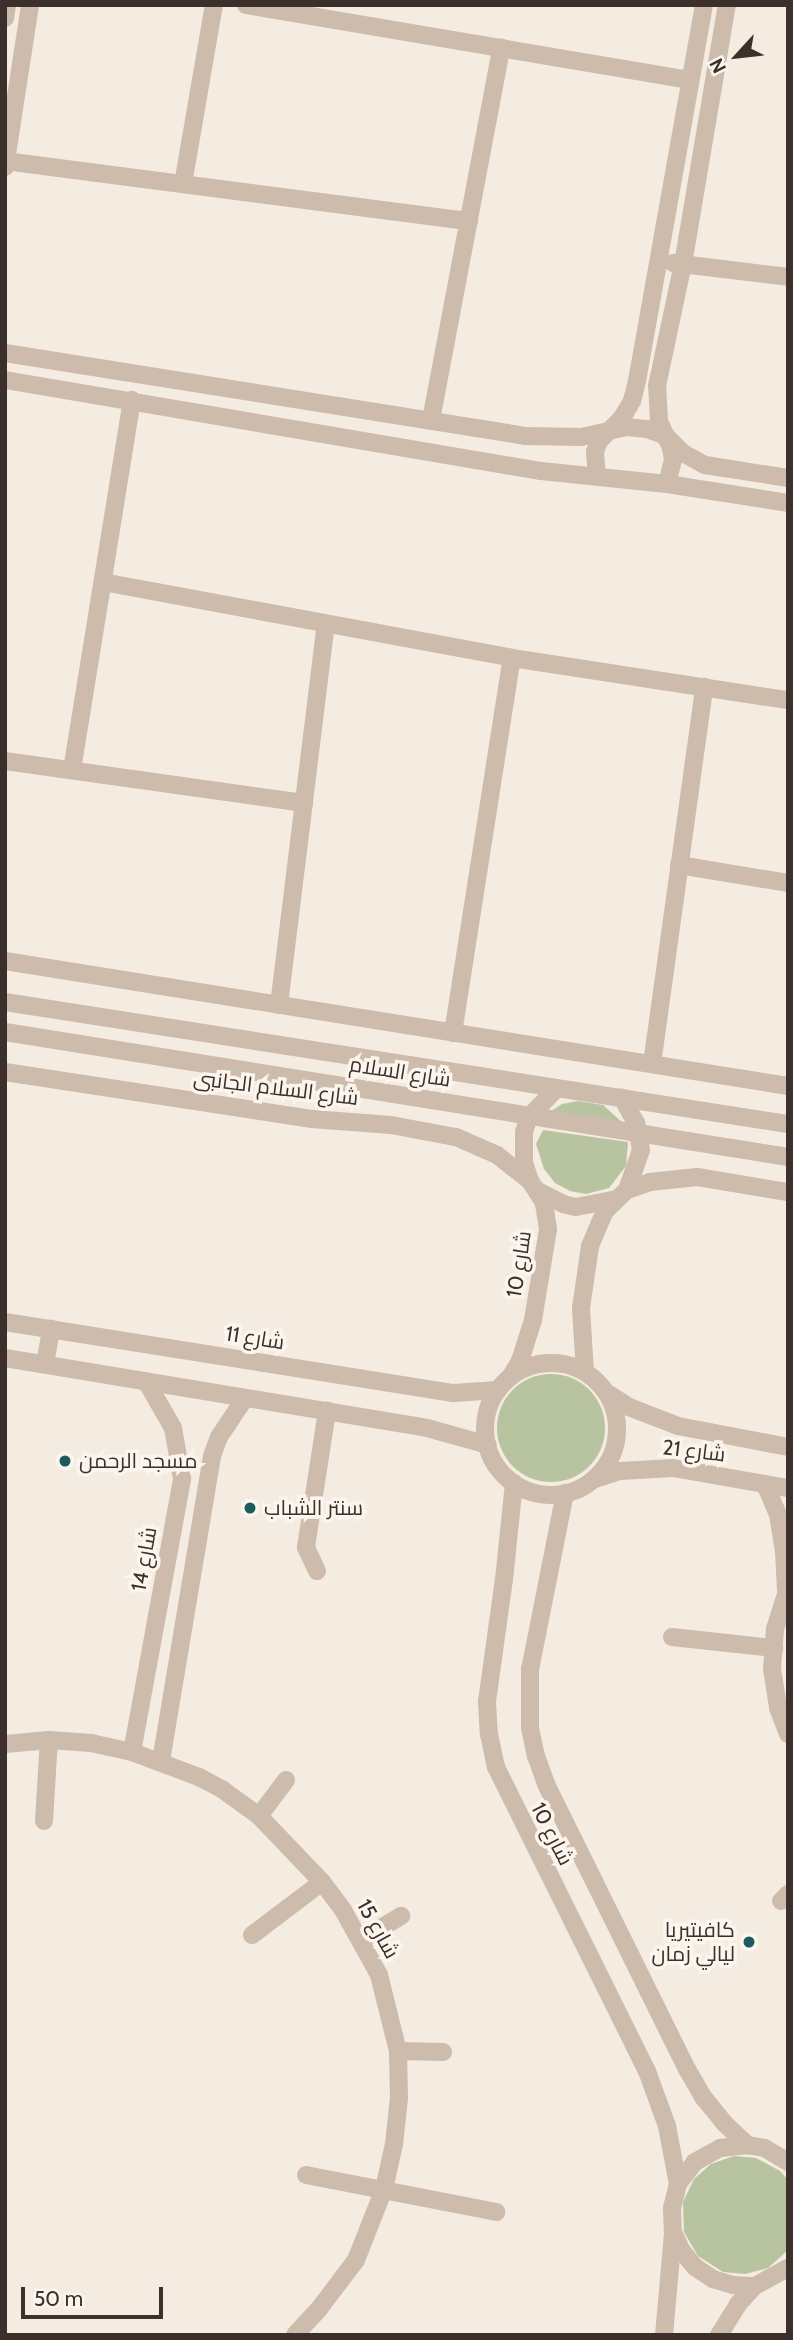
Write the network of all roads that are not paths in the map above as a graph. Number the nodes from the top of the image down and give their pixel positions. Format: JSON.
{"nodes":[{"id":1,"x":7,"y":5,"type":"edge"},
{"id":2,"x":30,"y":5,"type":"edge"},
{"id":3,"x":214,"y":5,"type":"edge"},
{"id":4,"x":246,"y":5,"type":"edge"},
{"id":5,"x":704,"y":5,"type":"edge"},
{"id":6,"x":727,"y":5,"type":"edge"},
{"id":7,"x":5,"y":18,"type":"edge"},
{"id":8,"x":501,"y":48,"type":"junction"},
{"id":9,"x":689,"y":80,"type":"junction"},
{"id":10,"x":6,"y":161,"type":"edge"},
{"id":11,"x":5,"y":167,"type":"edge"},
{"id":12,"x":183,"y":184,"type":"junction"},
{"id":13,"x":469,"y":221,"type":"junction"},
{"id":14,"x":658,"y":261,"type":"junction"},
{"id":15,"x":683,"y":264,"type":"junction"},
{"id":16,"x":788,"y":277,"type":"edge"},
{"id":17,"x":5,"y":338,"type":"edge"},
{"id":18,"x":10,"y":353,"type":"edge"},
{"id":19,"x":5,"y":380,"type":"edge"},
{"id":20,"x":132,"y":400,"type":"junction"},
{"id":21,"x":431,"y":420,"type":"junction"},
{"id":22,"x":608,"y":432,"type":"junction"},
{"id":23,"x":666,"y":436,"type":"junction"},
{"id":24,"x":597,"y":476,"type":"junction"},
{"id":25,"x":788,"y":478,"type":"edge"},
{"id":26,"x":667,"y":484,"type":"junction"},
{"id":27,"x":788,"y":503,"type":"edge"},
{"id":28,"x":103,"y":582,"type":"junction"},
{"id":29,"x":326,"y":624,"type":"junction"},
{"id":30,"x":512,"y":658,"type":"junction"},
{"id":31,"x":704,"y":687,"type":"junction"},
{"id":32,"x":788,"y":700,"type":"edge"},
{"id":33,"x":5,"y":761,"type":"edge"},
{"id":34,"x":72,"y":771,"type":"junction"},
{"id":35,"x":304,"y":803,"type":"junction"},
{"id":36,"x":679,"y":865,"type":"junction"},
{"id":37,"x":788,"y":883,"type":"edge"},
{"id":38,"x":5,"y":961,"type":"edge"},
{"id":39,"x":5,"y":1002,"type":"edge"},
{"id":40,"x":279,"y":1005,"type":"junction"},
{"id":41,"x":5,"y":1032,"type":"edge"},
{"id":42,"x":453,"y":1033,"type":"junction"},
{"id":43,"x":652,"y":1064,"type":"junction"},
{"id":44,"x":5,"y":1072,"type":"edge"},
{"id":45,"x":788,"y":1086,"type":"edge"},
{"id":46,"x":557,"y":1088,"type":"junction"},
{"id":47,"x":395,"y":1094,"type":"junction"},
{"id":48,"x":622,"y":1098,"type":"junction"},
{"id":49,"x":529,"y":1117,"type":"junction"},
{"id":50,"x":788,"y":1124,"type":"edge"},
{"id":51,"x":391,"y":1125,"type":"junction"},
{"id":52,"x":640,"y":1136,"type":"junction"},
{"id":53,"x":788,"y":1157,"type":"edge"},
{"id":54,"x":534,"y":1186,"type":"junction"},
{"id":55,"x":788,"y":1192,"type":"edge"},
{"id":56,"x":622,"y":1194,"type":"junction"},
{"id":57,"x":5,"y":1322,"type":"edge"},
{"id":58,"x":51,"y":1329,"type":"junction"},
{"id":59,"x":5,"y":1358,"type":"edge"},
{"id":60,"x":45,"y":1364,"type":"junction"},
{"id":61,"x":584,"y":1372,"type":"junction"},
{"id":62,"x":146,"y":1381,"type":"junction"},
{"id":63,"x":504,"y":1384,"type":"junction"},
{"id":64,"x":607,"y":1393,"type":"junction"},
{"id":65,"x":245,"y":1398,"type":"junction"},
{"id":66,"x":327,"y":1411,"type":"junction"},
{"id":67,"x":488,"y":1445,"type":"junction"},
{"id":68,"x":788,"y":1447,"type":"edge"},
{"id":69,"x":594,"y":1479,"type":"junction"},
{"id":70,"x":513,"y":1483,"type":"junction"},
{"id":71,"x":765,"y":1484,"type":"junction"},
{"id":72,"x":788,"y":1488,"type":"edge"},
{"id":73,"x":565,"y":1493,"type":"junction"},
{"id":74,"x":317,"y":1571,"type":"dead end"},
{"id":75,"x":787,"y":1590,"type":"edge"},
{"id":76,"x":672,"y":1637,"type":"dead end"},
{"id":77,"x":774,"y":1648,"type":"junction"},
{"id":78,"x":788,"y":1734,"type":"edge"},
{"id":79,"x":50,"y":1740,"type":"junction"},
{"id":80,"x":5,"y":1744,"type":"edge"},
{"id":81,"x":132,"y":1752,"type":"junction"},
{"id":82,"x":161,"y":1761,"type":"junction"},
{"id":83,"x":286,"y":1780,"type":"dead end"},
{"id":84,"x":259,"y":1816,"type":"junction"},
{"id":85,"x":44,"y":1821,"type":"dead end"},
{"id":86,"x":322,"y":1882,"type":"junction"},
{"id":87,"x":401,"y":1916,"type":"dead end"},
{"id":88,"x":252,"y":1935,"type":"dead end"},
{"id":89,"x":361,"y":1940,"type":"junction"},
{"id":90,"x":398,"y":2051,"type":"junction"},
{"id":91,"x":443,"y":2052,"type":"dead end"},
{"id":92,"x":748,"y":2144,"type":"junction"},
{"id":93,"x":788,"y":2162,"type":"edge"},
{"id":94,"x":306,"y":2175,"type":"dead end"},
{"id":95,"x":678,"y":2184,"type":"junction"},
{"id":96,"x":384,"y":2189,"type":"junction"},
{"id":97,"x":496,"y":2212,"type":"dead end"},
{"id":98,"x":673,"y":2232,"type":"junction"},
{"id":99,"x":788,"y":2268,"type":"edge"},
{"id":100,"x":755,"y":2286,"type":"junction"},
{"id":101,"x":295,"y":2335,"type":"edge"},
{"id":102,"x":664,"y":2335,"type":"edge"},
{"id":103,"x":719,"y":2335,"type":"edge"}],
"edges":[{"from":1,"to":7,"type":"street"},
{"from":2,"to":10,"type":"street"},
{"from":3,"to":12,"type":"street"},
{"from":4,"to":8,"type":"street"},
{"from":5,"to":9,"type":"street"},
{"from":6,"to":15,"type":"street"},
{"from":8,"to":9,"type":"street"},
{"from":8,"to":13,"type":"street"},
{"from":9,"to":14,"type":"street"},
{"from":10,"to":11,"type":"street"},
{"from":10,"to":12,"type":"street"},
{"from":12,"to":13,"type":"street"},
{"from":13,"to":21,"type":"street"},
{"from":14,"to":15,"type":"street"},
{"from":14,"to":22,"type":"street"},
{"from":15,"to":16,"type":"street"},
{"from":15,"to":23,"type":"street"},
{"from":17,"to":18,"type":"street"},
{"from":18,"to":21,"type":"street"},
{"from":19,"to":20,"type":"street"},
{"from":20,"to":24,"type":"street"},
{"from":20,"to":28,"type":"street"},
{"from":21,"to":22,"type":"street"},
{"from":22,"to":23,"type":"street"},
{"from":22,"to":24,"type":"street"},
{"from":23,"to":25,"type":"street"},
{"from":23,"to":26,"type":"street"},
{"from":24,"to":26,"type":"street"},
{"from":26,"to":27,"type":"street"},
{"from":28,"to":29,"type":"street"},
{"from":28,"to":34,"type":"street"},
{"from":29,"to":30,"type":"street"},
{"from":29,"to":35,"type":"street"},
{"from":30,"to":31,"type":"street"},
{"from":30,"to":42,"type":"street"},
{"from":31,"to":32,"type":"street"},
{"from":31,"to":36,"type":"street"},
{"from":33,"to":34,"type":"street"},
{"from":34,"to":35,"type":"street"},
{"from":35,"to":40,"type":"street"},
{"from":36,"to":37,"type":"street"},
{"from":36,"to":43,"type":"street"},
{"from":38,"to":40,"type":"street"},
{"from":39,"to":46,"type":"street","name":"شارع السلام"},
{"from":40,"to":42,"type":"street"},
{"from":41,"to":47,"type":"street","name":"شارع السلام"},
{"from":42,"to":43,"type":"street"},
{"from":43,"to":45,"type":"street"},
{"from":44,"to":51,"type":"street","name":"شارع السلام الجانبى"},
{"from":46,"to":48,"type":"street","name":"شارع السلام"},
{"from":46,"to":49,"type":"street"},
{"from":47,"to":49,"type":"street","name":"شارع السلام"},
{"from":47,"to":51,"type":"street"},
{"from":48,"to":50,"type":"street","name":"شارع السلام"},
{"from":48,"to":52,"type":"street"},
{"from":49,"to":52,"type":"street","name":"شارع السلام"},
{"from":49,"to":54,"type":"street","name":"شارع 10"},
{"from":51,"to":54,"type":"street","name":"شارع السلام الجانبى"},
{"from":52,"to":53,"type":"street","name":"شارع السلام"},
{"from":52,"to":56,"type":"street"},
{"from":54,"to":56,"type":"street","name":"شارع السلام الجانبى"},
{"from":54,"to":63,"type":"street","name":"شارع 10"},
{"from":55,"to":56,"type":"street"},
{"from":56,"to":61,"type":"street"},
{"from":57,"to":58,"type":"street","name":"شارع 11"},
{"from":58,"to":60,"type":"street"},
{"from":58,"to":63,"type":"street","name":"شارع 11"},
{"from":59,"to":60,"type":"street"},
{"from":60,"to":62,"type":"street"},
{"from":61,"to":63,"type":"street"},
{"from":61,"to":64,"type":"street"},
{"from":62,"to":65,"type":"street"},
{"from":62,"to":81,"type":"street","name":"شارع 14"},
{"from":63,"to":67,"type":"street"},
{"from":64,"to":68,"type":"street","name":"شارع 21"},
{"from":64,"to":69,"type":"street"},
{"from":65,"to":66,"type":"street"},
{"from":65,"to":82,"type":"street"},
{"from":66,"to":67,"type":"street"},
{"from":66,"to":74,"type":"street"},
{"from":67,"to":70,"type":"street"},
{"from":69,"to":71,"type":"street","name":"شارع 21"},
{"from":69,"to":73,"type":"street"},
{"from":70,"to":73,"type":"street"},
{"from":70,"to":95,"type":"street","name":"شارع 10"},
{"from":71,"to":72,"type":"street","name":"شارع 21"},
{"from":71,"to":75,"type":"street"},
{"from":73,"to":92,"type":"street","name":"شارع 10"},
{"from":75,"to":77,"type":"street"},
{"from":76,"to":77,"type":"street"},
{"from":77,"to":78,"type":"street"},
{"from":79,"to":80,"type":"street","name":"شارع 15"},
{"from":79,"to":81,"type":"street","name":"شارع 15"},
{"from":79,"to":85,"type":"street"},
{"from":81,"to":82,"type":"street","name":"شارع 15"},
{"from":82,"to":84,"type":"street","name":"شارع 15"},
{"from":83,"to":84,"type":"street"},
{"from":84,"to":86,"type":"street","name":"شارع 15"},
{"from":86,"to":88,"type":"street"},
{"from":86,"to":89,"type":"street","name":"شارع 15"},
{"from":87,"to":89,"type":"street"},
{"from":89,"to":90,"type":"street","name":"شارع 15"},
{"from":90,"to":91,"type":"street"},
{"from":90,"to":96,"type":"street","name":"شارع 15"},
{"from":92,"to":93,"type":"street"},
{"from":92,"to":95,"type":"street"},
{"from":94,"to":96,"type":"street"},
{"from":95,"to":98,"type":"street"},
{"from":96,"to":97,"type":"street"},
{"from":96,"to":101,"type":"street","name":"شارع 15"},
{"from":98,"to":100,"type":"street"},
{"from":98,"to":102,"type":"street"},
{"from":99,"to":100,"type":"street"},
{"from":100,"to":103,"type":"street"}]}
